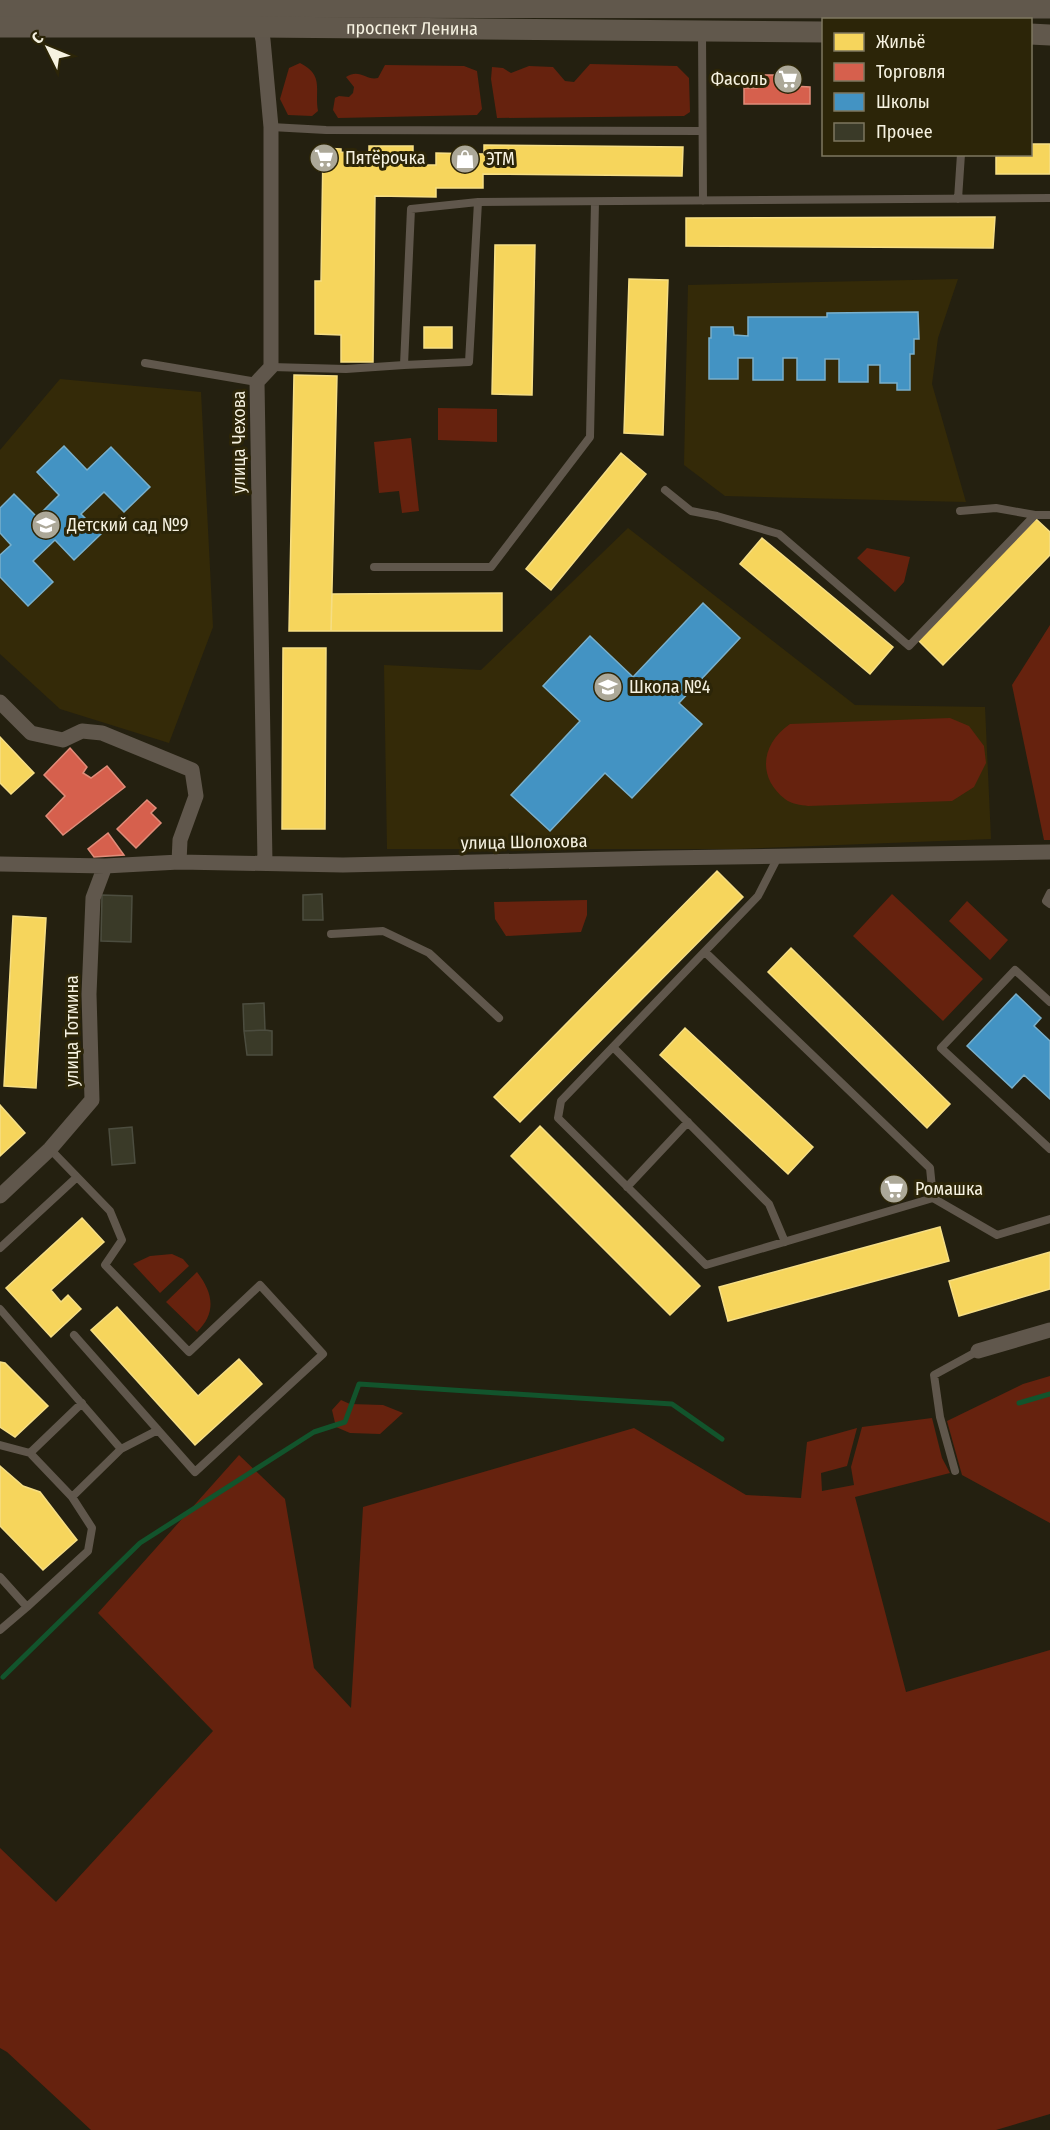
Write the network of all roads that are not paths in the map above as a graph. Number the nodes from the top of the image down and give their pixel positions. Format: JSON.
{"nodes":[{"id":1,"x":685,"y":3,"type":"edge"},
{"id":2,"x":0,"y":7,"type":"edge"},
{"id":3,"x":1050,"y":8,"type":"edge"},
{"id":4,"x":257,"y":11,"type":"edge"},
{"id":5,"x":0,"y":27,"type":"edge"},
{"id":6,"x":702,"y":31,"type":"junction"},
{"id":7,"x":822,"y":32,"type":"edge"},
{"id":8,"x":1032,"y":34,"type":"edge"},
{"id":9,"x":1050,"y":35,"type":"edge"},
{"id":10,"x":271,"y":127,"type":"junction"},
{"id":11,"x":702,"y":131,"type":"junction"},
{"id":12,"x":961,"y":156,"type":"edge"},
{"id":13,"x":1050,"y":198,"type":"edge"},
{"id":14,"x":958,"y":199,"type":"junction"},
{"id":15,"x":703,"y":201,"type":"junction"},
{"id":16,"x":478,"y":202,"type":"junction"},
{"id":17,"x":595,"y":202,"type":"junction"},
{"id":18,"x":145,"y":363,"type":"dead end"},
{"id":19,"x":404,"y":365,"type":"junction"},
{"id":20,"x":271,"y":367,"type":"junction"},
{"id":21,"x":257,"y":382,"type":"junction"},
{"id":22,"x":665,"y":490,"type":"dead end"},
{"id":23,"x":960,"y":511,"type":"dead end"},
{"id":24,"x":1035,"y":515,"type":"junction"},
{"id":25,"x":1050,"y":515,"type":"edge"},
{"id":26,"x":374,"y":567,"type":"dead end"},
{"id":27,"x":0,"y":702,"type":"edge"},
{"id":28,"x":1050,"y":852,"type":"edge"},
{"id":29,"x":778,"y":857,"type":"junction"},
{"id":30,"x":179,"y":861,"type":"junction"},
{"id":31,"x":265,"y":863,"type":"junction"},
{"id":32,"x":0,"y":864,"type":"edge"},
{"id":33,"x":105,"y":866,"type":"junction"},
{"id":34,"x":1050,"y":893,"type":"edge"},
{"id":35,"x":1050,"y":904,"type":"edge"},
{"id":36,"x":331,"y":934,"type":"dead end"},
{"id":37,"x":705,"y":952,"type":"junction"},
{"id":38,"x":1050,"y":1002,"type":"edge"},
{"id":39,"x":500,"y":1018,"type":"dead end"},
{"id":40,"x":613,"y":1047,"type":"junction"},
{"id":41,"x":688,"y":1122,"type":"junction"},
{"id":42,"x":50,"y":1149,"type":"junction"},
{"id":43,"x":1050,"y":1149,"type":"edge"},
{"id":44,"x":77,"y":1177,"type":"junction"},
{"id":45,"x":627,"y":1186,"type":"junction"},
{"id":46,"x":0,"y":1197,"type":"edge"},
{"id":47,"x":933,"y":1198,"type":"junction"},
{"id":48,"x":1050,"y":1219,"type":"edge"},
{"id":49,"x":785,"y":1242,"type":"junction"},
{"id":50,"x":0,"y":1248,"type":"edge"},
{"id":51,"x":0,"y":1309,"type":"edge"},
{"id":52,"x":1050,"y":1330,"type":"edge"},
{"id":53,"x":74,"y":1335,"type":"dead end"},
{"id":54,"x":978,"y":1351,"type":"joint"},
{"id":55,"x":82,"y":1403,"type":"junction"},
{"id":56,"x":158,"y":1430,"type":"junction"},
{"id":57,"x":0,"y":1445,"type":"edge"},
{"id":58,"x":122,"y":1449,"type":"junction"},
{"id":59,"x":30,"y":1453,"type":"junction"},
{"id":60,"x":955,"y":1472,"type":"dead end"},
{"id":61,"x":72,"y":1497,"type":"junction"},
{"id":62,"x":0,"y":1577,"type":"edge"},
{"id":63,"x":27,"y":1607,"type":"junction"},
{"id":64,"x":0,"y":1630,"type":"edge"}],
"edges":[{"from":1,"to":3,"type":"main road","name":"проспект Ленина"},
{"from":1,"to":4,"type":"main road","name":"проспект Ленина"},
{"from":2,"to":4,"type":"main road","name":"проспект Ленина"},
{"from":4,"to":5,"type":"main road","name":"проспект Ленина"},
{"from":4,"to":6,"type":"main road","name":"проспект Ленина"},
{"from":4,"to":10,"type":"street"},
{"from":6,"to":7,"type":"main road","name":"проспект Ленина"},
{"from":6,"to":11,"type":"lane"},
{"from":8,"to":9,"type":"main road"},
{"from":10,"to":11,"type":"lane"},
{"from":10,"to":20,"type":"street"},
{"from":11,"to":15,"type":"lane"},
{"from":12,"to":14,"type":"lane"},
{"from":13,"to":14,"type":"lane"},
{"from":14,"to":15,"type":"lane"},
{"from":15,"to":17,"type":"lane"},
{"from":16,"to":17,"type":"lane"},
{"from":16,"to":19,"type":"lane"},
{"from":16,"to":19,"type":"lane"},
{"from":17,"to":26,"type":"lane"},
{"from":18,"to":21,"type":"lane"},
{"from":19,"to":20,"type":"lane"},
{"from":20,"to":21,"type":"street","name":"улица Чехова"},
{"from":21,"to":31,"type":"street","name":"улица Чехова"},
{"from":22,"to":24,"type":"lane"},
{"from":23,"to":24,"type":"lane"},
{"from":24,"to":25,"type":"lane"},
{"from":27,"to":30,"type":"street"},
{"from":28,"to":29,"type":"street","name":"улица Шолохова"},
{"from":29,"to":31,"type":"street","name":"улица Шолохова"},
{"from":29,"to":37,"type":"lane"},
{"from":30,"to":31,"type":"street","name":"улица Шолохова"},
{"from":30,"to":33,"type":"street","name":"улица Шолохова"},
{"from":32,"to":33,"type":"street","name":"улица Шолохова"},
{"from":33,"to":42,"type":"street","name":"улица Тотмина"},
{"from":34,"to":35,"type":"lane"},
{"from":36,"to":39,"type":"lane"},
{"from":37,"to":40,"type":"lane"},
{"from":37,"to":47,"type":"lane"},
{"from":38,"to":43,"type":"lane"},
{"from":40,"to":41,"type":"lane"},
{"from":40,"to":45,"type":"lane"},
{"from":41,"to":45,"type":"lane"},
{"from":41,"to":49,"type":"lane"},
{"from":42,"to":44,"type":"lane"},
{"from":42,"to":46,"type":"street","name":"улица Тотмина"},
{"from":44,"to":50,"type":"lane"},
{"from":44,"to":56,"type":"lane"},
{"from":45,"to":49,"type":"lane"},
{"from":47,"to":48,"type":"lane"},
{"from":47,"to":49,"type":"lane"},
{"from":51,"to":55,"type":"lane"},
{"from":52,"to":54,"type":"street"},
{"from":53,"to":56,"type":"lane"},
{"from":54,"to":60,"type":"lane"},
{"from":55,"to":58,"type":"lane"},
{"from":55,"to":59,"type":"lane"},
{"from":56,"to":58,"type":"lane"},
{"from":57,"to":59,"type":"lane"},
{"from":58,"to":61,"type":"lane"},
{"from":59,"to":61,"type":"lane"},
{"from":61,"to":63,"type":"lane"},
{"from":62,"to":63,"type":"lane"},
{"from":63,"to":64,"type":"lane"}]}
